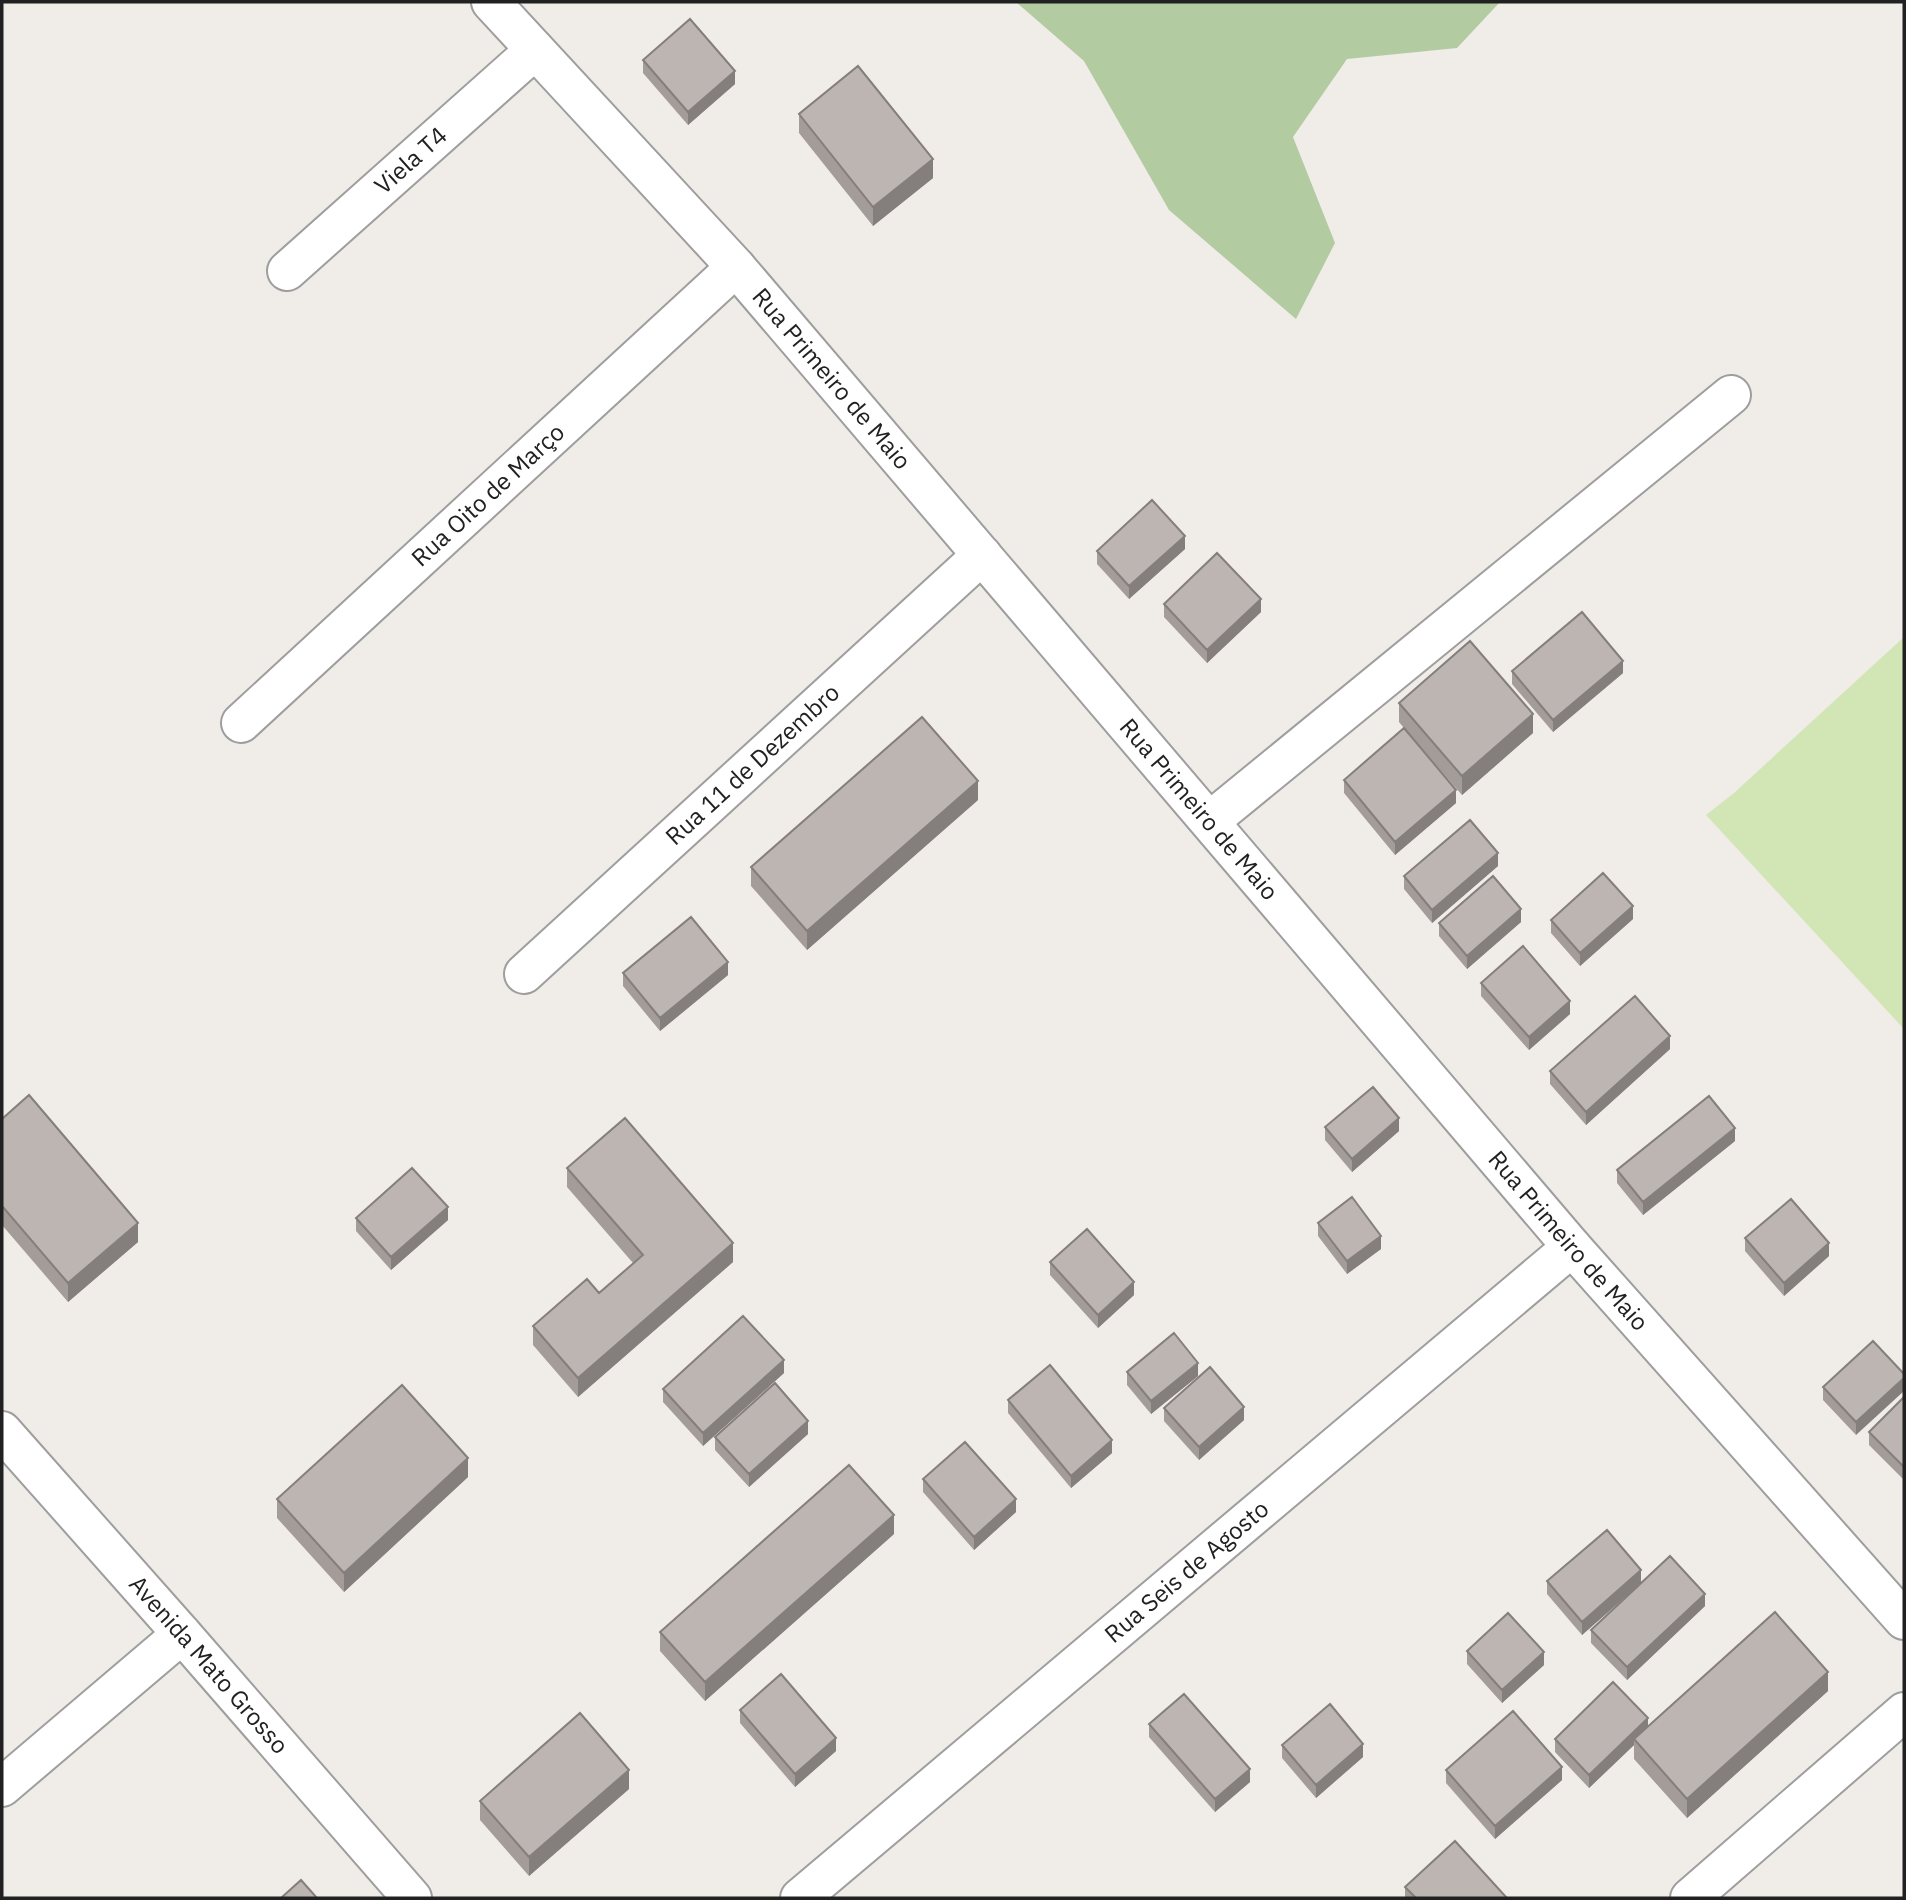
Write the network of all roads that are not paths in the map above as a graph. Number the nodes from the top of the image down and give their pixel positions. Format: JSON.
{"nodes":[{"id":1,"x":491,"y":2,"type":"edge"},
{"id":2,"x":535,"y":50,"type":"junction"},
{"id":3,"x":736,"y":267,"type":"junction"},
{"id":4,"x":288,"y":271,"type":"dead end"},
{"id":5,"x":1731,"y":395,"type":"dead end"},
{"id":6,"x":982,"y":555,"type":"junction"},
{"id":7,"x":241,"y":723,"type":"dead end"},
{"id":8,"x":1210,"y":821,"type":"junction"},
{"id":9,"x":524,"y":974,"type":"dead end"},
{"id":10,"x":1572,"y":1247,"type":"junction"},
{"id":11,"x":2,"y":1431,"type":"edge"},
{"id":12,"x":1904,"y":1620,"type":"edge"},
{"id":13,"x":182,"y":1634,"type":"junction"},
{"id":14,"x":1904,"y":1712,"type":"edge"},
{"id":15,"x":2,"y":1787,"type":"edge"},
{"id":16,"x":412,"y":1898,"type":"edge"},
{"id":17,"x":800,"y":1898,"type":"edge"},
{"id":18,"x":1690,"y":1898,"type":"edge"}],
"edges":[{"from":1,"to":2,"type":"street","name":"Rua Primeiro de Maio"},
{"from":2,"to":3,"type":"street","name":"Rua Primeiro de Maio"},
{"from":2,"to":4,"type":"street","name":"Viela T4"},
{"from":3,"to":6,"type":"street","name":"Rua Primeiro de Maio"},
{"from":3,"to":7,"type":"street","name":"Rua Oito de Março"},
{"from":5,"to":8,"type":"street"},
{"from":6,"to":8,"type":"street","name":"Rua Primeiro de Maio"},
{"from":6,"to":9,"type":"street","name":"Rua 11 de Dezembro"},
{"from":8,"to":10,"type":"street","name":"Rua Primeiro de Maio"},
{"from":10,"to":12,"type":"street","name":"Rua Primeiro de Maio"},
{"from":10,"to":17,"type":"street","name":"Rua Seis de Agosto"},
{"from":11,"to":13,"type":"street","name":"Avenida Mato Grosso"},
{"from":13,"to":15,"type":"street"},
{"from":13,"to":16,"type":"street","name":"Avenida Mato Grosso"},
{"from":14,"to":18,"type":"street"}]}
